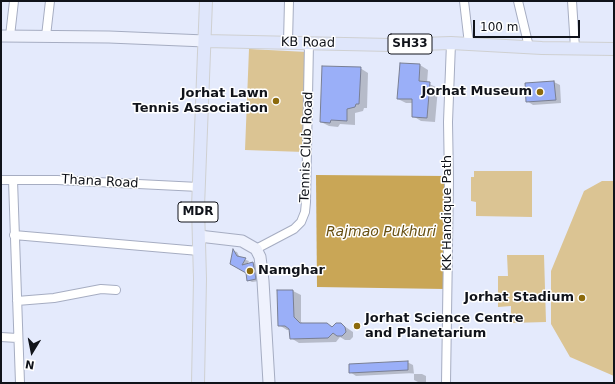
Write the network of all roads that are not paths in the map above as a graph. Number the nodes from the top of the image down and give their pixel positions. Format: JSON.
{"nodes":[{"id":1,"x":14,"y":1,"type":"edge"},
{"id":2,"x":50,"y":1,"type":"edge"},
{"id":3,"x":206,"y":1,"type":"edge"},
{"id":4,"x":288,"y":1,"type":"edge"},
{"id":5,"x":464,"y":1,"type":"edge"},
{"id":6,"x":518,"y":1,"type":"edge"},
{"id":7,"x":572,"y":1,"type":"edge"},
{"id":8,"x":6,"y":36,"type":"edge"},
{"id":9,"x":46,"y":36,"type":"junction"},
{"id":10,"x":206,"y":41,"type":"junction"},
{"id":11,"x":288,"y":42,"type":"junction"},
{"id":12,"x":309,"y":43,"type":"junction"},
{"id":13,"x":451,"y":43,"type":"junction"},
{"id":14,"x":469,"y":44,"type":"junction"},
{"id":15,"x":529,"y":47,"type":"junction"},
{"id":16,"x":575,"y":48,"type":"junction"},
{"id":17,"x":614,"y":49,"type":"edge"},
{"id":18,"x":1,"y":180,"type":"edge"},
{"id":19,"x":13,"y":180,"type":"junction"},
{"id":20,"x":199,"y":187,"type":"junction"},
{"id":21,"x":14,"y":235,"type":"junction"},
{"id":22,"x":199,"y":236,"type":"junction"},
{"id":23,"x":256,"y":249,"type":"junction"},
{"id":24,"x":200,"y":251,"type":"junction"},
{"id":25,"x":116,"y":290,"type":"dead end"},
{"id":26,"x":17,"y":301,"type":"junction"},
{"id":27,"x":1,"y":336,"type":"edge"},
{"id":28,"x":17,"y":338,"type":"junction"},
{"id":29,"x":20,"y":383,"type":"edge"},
{"id":30,"x":198,"y":383,"type":"edge"},
{"id":31,"x":269,"y":383,"type":"edge"},
{"id":32,"x":446,"y":383,"type":"edge"}],
"edges":[{"from":1,"to":8,"type":"street"},
{"from":2,"to":9,"type":"street"},
{"from":3,"to":10,"type":"main road"},
{"from":4,"to":11,"type":"street"},
{"from":5,"to":14,"type":"street"},
{"from":6,"to":15,"type":"street"},
{"from":7,"to":16,"type":"street"},
{"from":8,"to":9,"type":"street","name":"KB Road"},
{"from":9,"to":10,"type":"street","name":"KB Road"},
{"from":10,"to":11,"type":"main road","name":"KB Road","number":"SH33"},
{"from":10,"to":20,"type":"main road","number":"MDR"},
{"from":11,"to":12,"type":"main road","name":"KB Road","number":"SH33"},
{"from":12,"to":13,"type":"main road","name":"KB Road","number":"SH33"},
{"from":12,"to":23,"type":"street","name":"Tennis Club Road"},
{"from":13,"to":14,"type":"main road","name":"KB Road","number":"SH33"},
{"from":13,"to":32,"type":"street","name":"KK Handique Path"},
{"from":14,"to":15,"type":"main road","name":"KB Road","number":"SH33"},
{"from":15,"to":16,"type":"main road","name":"KB Road","number":"SH33"},
{"from":16,"to":17,"type":"main road","name":"KB Road","number":"SH33"},
{"from":18,"to":19,"type":"street","name":"Thana Road"},
{"from":19,"to":20,"type":"street","name":"Thana Road"},
{"from":19,"to":21,"type":"street"},
{"from":20,"to":22,"type":"main road","number":"MDR"},
{"from":21,"to":24,"type":"street"},
{"from":21,"to":26,"type":"street"},
{"from":22,"to":23,"type":"street"},
{"from":22,"to":24,"type":"main road","number":"MDR"},
{"from":23,"to":31,"type":"street"},
{"from":24,"to":30,"type":"main road","number":"MDR"},
{"from":25,"to":26,"type":"street"},
{"from":26,"to":28,"type":"street"},
{"from":27,"to":28,"type":"street"},
{"from":28,"to":29,"type":"street"}]}
